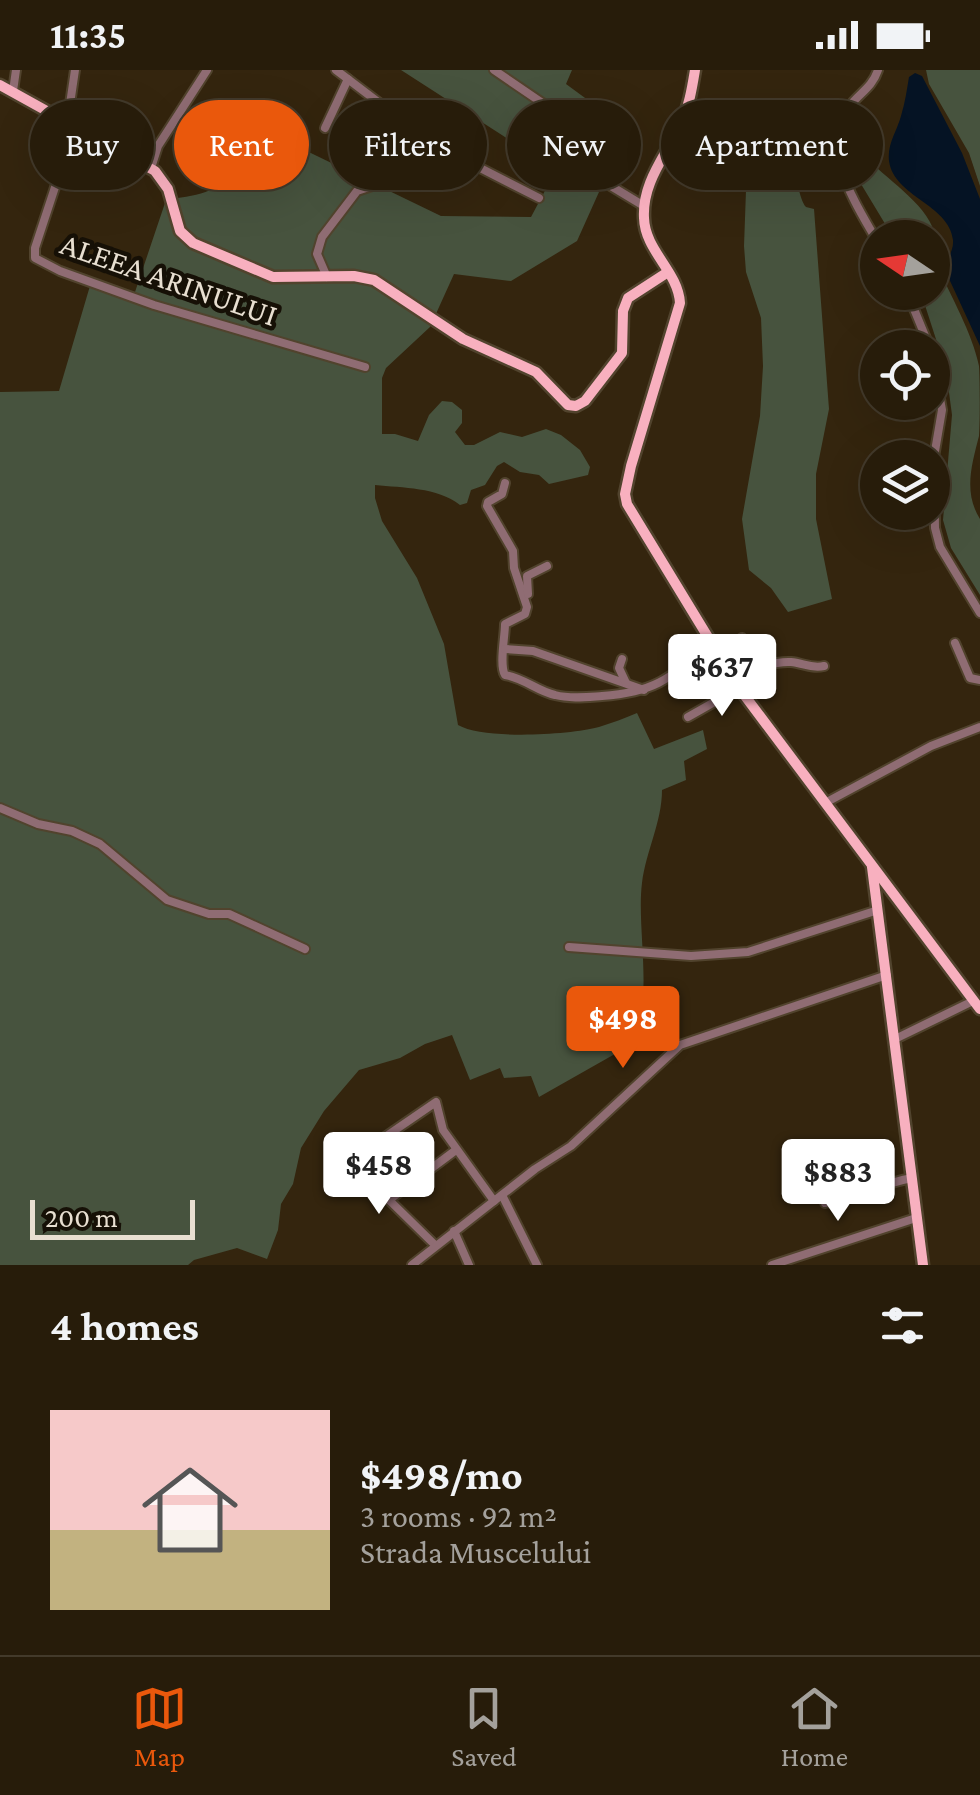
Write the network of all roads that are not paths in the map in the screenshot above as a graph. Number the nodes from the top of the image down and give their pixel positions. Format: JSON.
{"nodes":[{"id":1,"x":16,"y":70,"type":"edge"},
{"id":2,"x":75,"y":70,"type":"edge"},
{"id":3,"x":207,"y":70,"type":"edge"},
{"id":4,"x":336,"y":70,"type":"edge"},
{"id":5,"x":494,"y":70,"type":"edge"},
{"id":6,"x":695,"y":70,"type":"edge"},
{"id":7,"x":878,"y":70,"type":"edge"},
{"id":8,"x":348,"y":79,"type":"junction"},
{"id":9,"x":0,"y":85,"type":"edge"},
{"id":10,"x":13,"y":92,"type":"junction"},
{"id":11,"x":71,"y":100,"type":"edge"},
{"id":12,"x":378,"y":100,"type":"edge"},
{"id":13,"x":538,"y":100,"type":"edge"},
{"id":14,"x":30,"y":101,"type":"edge"},
{"id":15,"x":325,"y":128,"type":"dead end"},
{"id":16,"x":154,"y":157,"type":"edge"},
{"id":17,"x":487,"y":171,"type":"edge"},
{"id":18,"x":154,"y":172,"type":"edge"},
{"id":19,"x":57,"y":190,"type":"edge"},
{"id":20,"x":360,"y":190,"type":"edge"},
{"id":21,"x":618,"y":190,"type":"edge"},
{"id":22,"x":539,"y":198,"type":"dead end"},
{"id":23,"x":644,"y":206,"type":"junction"},
{"id":24,"x":866,"y":220,"type":"edge"},
{"id":25,"x":668,"y":272,"type":"junction"},
{"id":26,"x":326,"y":277,"type":"junction"},
{"id":27,"x":366,"y":367,"type":"dead end"},
{"id":28,"x":941,"y":420,"type":"edge"},
{"id":29,"x":505,"y":483,"type":"dead end"},
{"id":30,"x":547,"y":566,"type":"dead end"},
{"id":31,"x":527,"y":607,"type":"junction"},
{"id":32,"x":980,"y":613,"type":"edge"},
{"id":33,"x":742,"y":638,"type":"dead end"},
{"id":34,"x":955,"y":643,"type":"dead end"},
{"id":35,"x":711,"y":644,"type":"junction"},
{"id":36,"x":506,"y":649,"type":"junction"},
{"id":37,"x":718,"y":656,"type":"junction"},
{"id":38,"x":622,"y":659,"type":"dead end"},
{"id":39,"x":824,"y":666,"type":"dead end"},
{"id":40,"x":980,"y":680,"type":"edge"},
{"id":41,"x":735,"y":683,"type":"junction"},
{"id":42,"x":627,"y":684,"type":"junction"},
{"id":43,"x":644,"y":690,"type":"junction"},
{"id":44,"x":688,"y":717,"type":"dead end"},
{"id":45,"x":980,"y":727,"type":"edge"},
{"id":46,"x":825,"y":803,"type":"junction"},
{"id":47,"x":0,"y":808,"type":"edge"},
{"id":48,"x":871,"y":866,"type":"junction"},
{"id":49,"x":878,"y":910,"type":"junction"},
{"id":50,"x":569,"y":947,"type":"dead end"},
{"id":51,"x":305,"y":949,"type":"dead end"},
{"id":52,"x":887,"y":975,"type":"junction"},
{"id":53,"x":976,"y":1005,"type":"edge"},
{"id":54,"x":895,"y":1038,"type":"junction"},
{"id":55,"x":333,"y":1145,"type":"dead end"},
{"id":56,"x":456,"y":1150,"type":"junction"},
{"id":57,"x":350,"y":1162,"type":"junction"},
{"id":58,"x":912,"y":1178,"type":"junction"},
{"id":59,"x":498,"y":1198,"type":"junction"},
{"id":60,"x":389,"y":1200,"type":"junction"},
{"id":61,"x":825,"y":1203,"type":"dead end"},
{"id":62,"x":916,"y":1218,"type":"junction"},
{"id":63,"x":454,"y":1232,"type":"junction"},
{"id":64,"x":434,"y":1245,"type":"junction"},
{"id":65,"x":413,"y":1265,"type":"edge"},
{"id":66,"x":469,"y":1265,"type":"edge"},
{"id":67,"x":537,"y":1265,"type":"edge"},
{"id":68,"x":772,"y":1265,"type":"edge"},
{"id":69,"x":922,"y":1265,"type":"edge"}],
"edges":[{"from":1,"to":10,"type":"street"},
{"from":2,"to":11,"type":"street"},
{"from":3,"to":16,"type":"street"},
{"from":4,"to":8,"type":"street"},
{"from":5,"to":13,"type":"street"},
{"from":6,"to":23,"type":"main road"},
{"from":7,"to":24,"type":"street"},
{"from":8,"to":12,"type":"street"},
{"from":8,"to":15,"type":"street"},
{"from":9,"to":10,"type":"main road"},
{"from":10,"to":14,"type":"main road"},
{"from":17,"to":22,"type":"street"},
{"from":18,"to":26,"type":"main road"},
{"from":19,"to":27,"type":"street","name":"ALEEA ARINULUI"},
{"from":20,"to":26,"type":"street"},
{"from":21,"to":23,"type":"street"},
{"from":23,"to":25,"type":"main road"},
{"from":25,"to":26,"type":"main road"},
{"from":25,"to":35,"type":"main road"},
{"from":28,"to":32,"type":"street"},
{"from":29,"to":31,"type":"street"},
{"from":30,"to":31,"type":"street"},
{"from":31,"to":36,"type":"street"},
{"from":33,"to":37,"type":"street"},
{"from":34,"to":40,"type":"street"},
{"from":35,"to":37,"type":"main road"},
{"from":35,"to":43,"type":"street"},
{"from":36,"to":42,"type":"street"},
{"from":36,"to":43,"type":"street"},
{"from":37,"to":41,"type":"main road"},
{"from":38,"to":42,"type":"street"},
{"from":39,"to":41,"type":"street"},
{"from":41,"to":44,"type":"street"},
{"from":41,"to":46,"type":"main road"},
{"from":42,"to":43,"type":"street"},
{"from":45,"to":46,"type":"street"},
{"from":46,"to":48,"type":"main road"},
{"from":47,"to":51,"type":"street"},
{"from":48,"to":49,"type":"main road"},
{"from":48,"to":53,"type":"main road"},
{"from":49,"to":50,"type":"street"},
{"from":49,"to":52,"type":"main road"},
{"from":52,"to":54,"type":"main road"},
{"from":52,"to":59,"type":"street"},
{"from":53,"to":54,"type":"street"},
{"from":54,"to":58,"type":"main road"},
{"from":55,"to":57,"type":"street"},
{"from":56,"to":57,"type":"street"},
{"from":56,"to":59,"type":"street"},
{"from":56,"to":60,"type":"street"},
{"from":57,"to":60,"type":"street"},
{"from":58,"to":61,"type":"street"},
{"from":58,"to":62,"type":"main road"},
{"from":59,"to":63,"type":"street"},
{"from":59,"to":67,"type":"street"},
{"from":60,"to":64,"type":"street"},
{"from":62,"to":68,"type":"street"},
{"from":62,"to":69,"type":"main road"},
{"from":63,"to":64,"type":"street"},
{"from":63,"to":66,"type":"street"},
{"from":64,"to":65,"type":"street"}]}
